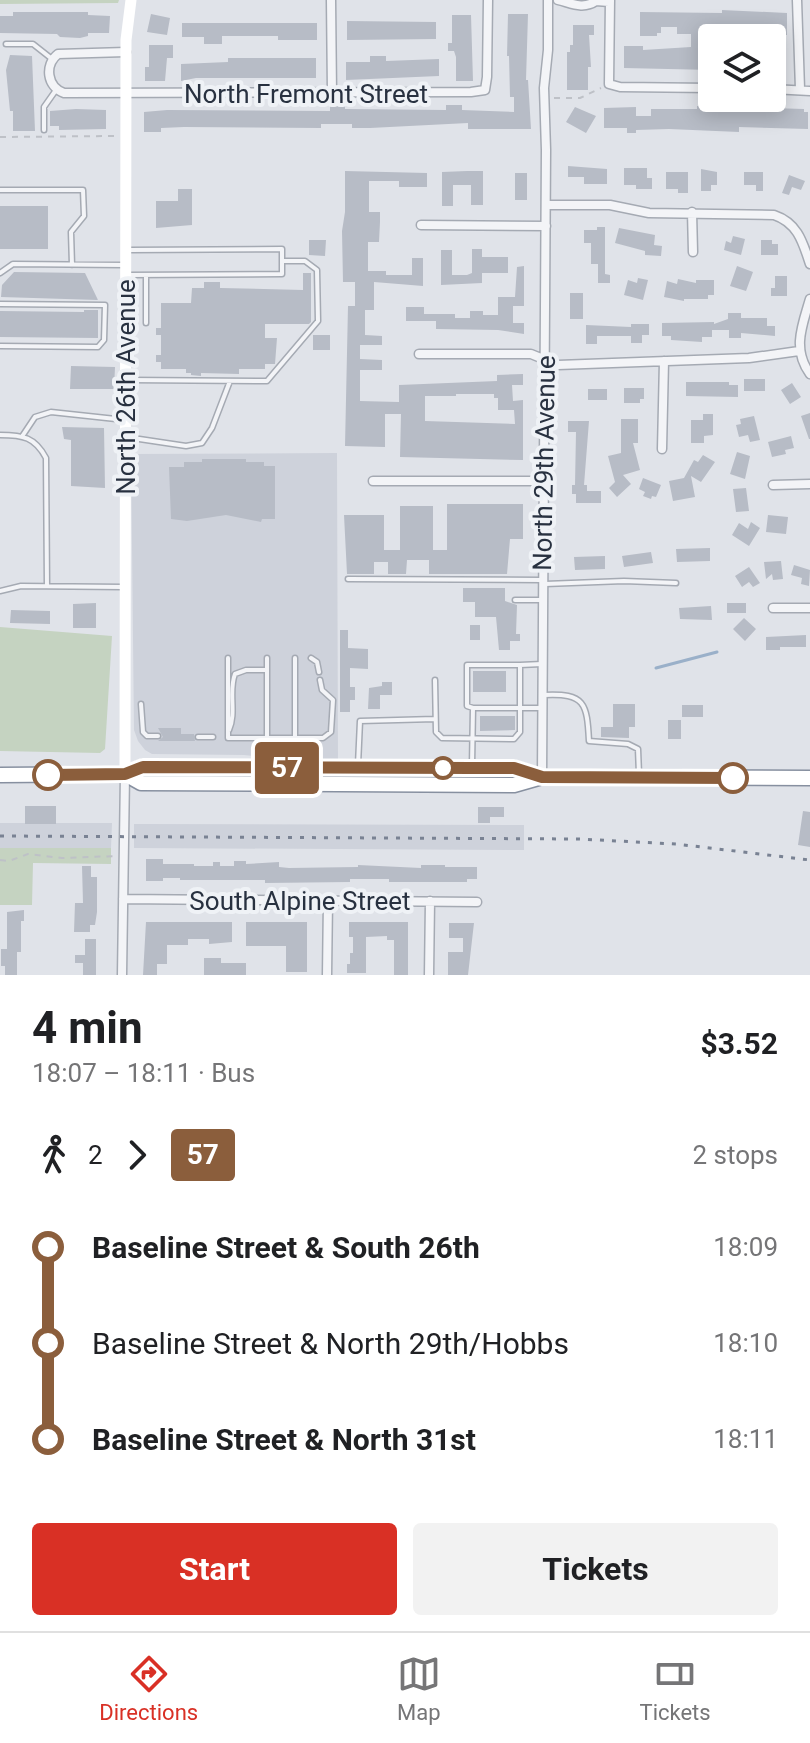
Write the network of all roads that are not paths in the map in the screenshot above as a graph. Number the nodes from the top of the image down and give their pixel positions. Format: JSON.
{"nodes":[{"id":1,"x":131,"y":0,"type":"edge"},
{"id":2,"x":331,"y":0,"type":"edge"},
{"id":3,"x":488,"y":0,"type":"edge"},
{"id":4,"x":548,"y":0,"type":"edge"},
{"id":5,"x":562,"y":0,"type":"edge"},
{"id":6,"x":797,"y":0,"type":"edge"},
{"id":7,"x":595,"y":1,"type":"edge"},
{"id":8,"x":609,"y":1,"type":"edge"},
{"id":9,"x":6,"y":44,"type":"dead end"},
{"id":10,"x":126,"y":52,"type":"junction"},
{"id":11,"x":52,"y":59,"type":"junction"},
{"id":12,"x":698,"y":88,"type":"edge"},
{"id":13,"x":786,"y":89,"type":"edge"},
{"id":14,"x":800,"y":89,"type":"junction"},
{"id":15,"x":56,"y":90,"type":"junction"},
{"id":16,"x":810,"y":91,"type":"edge"},
{"id":17,"x":332,"y":93,"type":"junction"},
{"id":18,"x":127,"y":95,"type":"junction"},
{"id":19,"x":44,"y":130,"type":"dead end"},
{"id":20,"x":0,"y":190,"type":"edge"},
{"id":21,"x":546,"y":205,"type":"junction"},
{"id":22,"x":692,"y":212,"type":"junction"},
{"id":23,"x":421,"y":225,"type":"dead end"},
{"id":24,"x":546,"y":226,"type":"junction"},
{"id":25,"x":127,"y":250,"type":"junction"},
{"id":26,"x":693,"y":252,"type":"dead end"},
{"id":27,"x":282,"y":261,"type":"junction"},
{"id":28,"x":810,"y":264,"type":"edge"},
{"id":29,"x":72,"y":265,"type":"junction"},
{"id":30,"x":127,"y":270,"type":"junction"},
{"id":31,"x":0,"y":273,"type":"edge"},
{"id":32,"x":146,"y":275,"type":"junction"},
{"id":33,"x":810,"y":299,"type":"edge"},
{"id":34,"x":0,"y":304,"type":"edge"},
{"id":35,"x":146,"y":323,"type":"dead end"},
{"id":36,"x":0,"y":346,"type":"edge"},
{"id":37,"x":799,"y":351,"type":"junction"},
{"id":38,"x":419,"y":354,"type":"dead end"},
{"id":39,"x":545,"y":360,"type":"junction"},
{"id":40,"x":664,"y":361,"type":"junction"},
{"id":41,"x":810,"y":374,"type":"edge"},
{"id":42,"x":127,"y":380,"type":"junction"},
{"id":43,"x":230,"y":381,"type":"junction"},
{"id":44,"x":126,"y":420,"type":"junction"},
{"id":45,"x":0,"y":435,"type":"edge"},
{"id":46,"x":23,"y":435,"type":"junction"},
{"id":47,"x":126,"y":437,"type":"junction"},
{"id":48,"x":662,"y":449,"type":"dead end"},
{"id":49,"x":373,"y":481,"type":"dead end"},
{"id":50,"x":544,"y":481,"type":"junction"},
{"id":51,"x":810,"y":484,"type":"edge"},
{"id":52,"x":773,"y":485,"type":"dead end"},
{"id":53,"x":348,"y":579,"type":"dead end"},
{"id":54,"x":542,"y":582,"type":"junction"},
{"id":55,"x":676,"y":583,"type":"dead end"},
{"id":56,"x":47,"y":586,"type":"junction"},
{"id":57,"x":125,"y":586,"type":"junction"},
{"id":58,"x":0,"y":591,"type":"edge"},
{"id":59,"x":515,"y":600,"type":"dead end"},
{"id":60,"x":542,"y":600,"type":"junction"},
{"id":61,"x":773,"y":608,"type":"dead end"},
{"id":62,"x":810,"y":608,"type":"edge"},
{"id":63,"x":228,"y":658,"type":"dead end"},
{"id":64,"x":267,"y":658,"type":"dead end"},
{"id":65,"x":295,"y":658,"type":"dead end"},
{"id":66,"x":311,"y":658,"type":"dead end"},
{"id":67,"x":542,"y":664,"type":"junction"},
{"id":68,"x":520,"y":665,"type":"junction"},
{"id":69,"x":267,"y":670,"type":"junction"},
{"id":70,"x":319,"y":672,"type":"dead end"},
{"id":71,"x":320,"y":680,"type":"dead end"},
{"id":72,"x":435,"y":680,"type":"dead end"},
{"id":73,"x":542,"y":696,"type":"junction"},
{"id":74,"x":141,"y":704,"type":"dead end"},
{"id":75,"x":473,"y":708,"type":"junction"},
{"id":76,"x":520,"y":708,"type":"junction"},
{"id":77,"x":542,"y":708,"type":"junction"},
{"id":78,"x":436,"y":719,"type":"junction"},
{"id":79,"x":228,"y":734,"type":"junction"},
{"id":80,"x":158,"y":736,"type":"dead end"},
{"id":81,"x":198,"y":737,"type":"dead end"},
{"id":82,"x":213,"y":737,"type":"dead end"},
{"id":83,"x":295,"y":738,"type":"junction"},
{"id":84,"x":473,"y":738,"type":"junction"},
{"id":85,"x":267,"y":739,"type":"junction"},
{"id":86,"x":358,"y":768,"type":"junction"},
{"id":87,"x":472,"y":768,"type":"junction"},
{"id":88,"x":125,"y":774,"type":"junction"},
{"id":89,"x":0,"y":775,"type":"edge"},
{"id":90,"x":542,"y":777,"type":"junction"},
{"id":91,"x":639,"y":777,"type":"junction"},
{"id":92,"x":810,"y":778,"type":"edge"},
{"id":93,"x":123,"y":899,"type":"junction"},
{"id":94,"x":328,"y":900,"type":"junction"},
{"id":95,"x":430,"y":901,"type":"junction"},
{"id":96,"x":477,"y":902,"type":"dead end"},
{"id":97,"x":122,"y":975,"type":"edge"},
{"id":98,"x":327,"y":975,"type":"edge"},
{"id":99,"x":429,"y":975,"type":"edge"}],
"edges":[{"from":1,"to":10,"type":"street","name":"North 26th Avenue"},
{"from":2,"to":17,"type":"street"},
{"from":3,"to":17,"type":"street","name":"North Fremont Street"},
{"from":4,"to":21,"type":"street","name":"North 29th Avenue"},
{"from":5,"to":7,"type":"street"},
{"from":6,"to":14,"type":"street"},
{"from":7,"to":8,"type":"street"},
{"from":8,"to":12,"type":"street"},
{"from":9,"to":11,"type":"lane"},
{"from":10,"to":11,"type":"street"},
{"from":10,"to":18,"type":"street","name":"North 26th Avenue"},
{"from":11,"to":15,"type":"street"},
{"from":13,"to":14,"type":"street"},
{"from":14,"to":16,"type":"street"},
{"from":15,"to":18,"type":"street","name":"North Fremont Street"},
{"from":15,"to":19,"type":"lane"},
{"from":17,"to":18,"type":"street","name":"North Fremont Street"},
{"from":18,"to":25,"type":"street","name":"North 26th Avenue"},
{"from":20,"to":29,"type":"lane"},
{"from":21,"to":22,"type":"street"},
{"from":21,"to":24,"type":"street","name":"North 29th Avenue"},
{"from":22,"to":26,"type":"street"},
{"from":22,"to":28,"type":"street"},
{"from":23,"to":24,"type":"street"},
{"from":24,"to":39,"type":"street","name":"North 29th Avenue"},
{"from":25,"to":27,"type":"lane"},
{"from":25,"to":30,"type":"street","name":"North 26th Avenue"},
{"from":27,"to":32,"type":"lane"},
{"from":27,"to":43,"type":"lane"},
{"from":29,"to":30,"type":"lane"},
{"from":29,"to":31,"type":"lane"},
{"from":30,"to":32,"type":"lane"},
{"from":30,"to":42,"type":"street","name":"North 26th Avenue"},
{"from":32,"to":35,"type":"lane"},
{"from":33,"to":37,"type":"street"},
{"from":34,"to":36,"type":"lane"},
{"from":37,"to":40,"type":"street"},
{"from":37,"to":41,"type":"street"},
{"from":38,"to":39,"type":"street"},
{"from":39,"to":40,"type":"street"},
{"from":39,"to":50,"type":"street","name":"North 29th Avenue"},
{"from":40,"to":48,"type":"street"},
{"from":42,"to":43,"type":"lane"},
{"from":42,"to":44,"type":"street","name":"North 26th Avenue"},
{"from":43,"to":47,"type":"lane"},
{"from":44,"to":46,"type":"lane"},
{"from":44,"to":47,"type":"street","name":"North 26th Avenue"},
{"from":45,"to":46,"type":"lane"},
{"from":46,"to":56,"type":"lane"},
{"from":47,"to":57,"type":"street","name":"North 26th Avenue"},
{"from":49,"to":50,"type":"street"},
{"from":50,"to":54,"type":"street","name":"North 29th Avenue"},
{"from":51,"to":52,"type":"street"},
{"from":53,"to":54,"type":"lane"},
{"from":54,"to":55,"type":"lane"},
{"from":54,"to":60,"type":"street","name":"North 29th Avenue"},
{"from":56,"to":57,"type":"lane"},
{"from":56,"to":58,"type":"lane"},
{"from":57,"to":88,"type":"street","name":"North 26th Avenue"},
{"from":59,"to":60,"type":"lane"},
{"from":60,"to":67,"type":"street","name":"North 29th Avenue"},
{"from":61,"to":62,"type":"street"},
{"from":63,"to":79,"type":"lane"},
{"from":64,"to":69,"type":"lane"},
{"from":65,"to":83,"type":"lane"},
{"from":66,"to":70,"type":"lane"},
{"from":67,"to":68,"type":"lane"},
{"from":67,"to":73,"type":"street","name":"North 29th Avenue"},
{"from":68,"to":75,"type":"lane"},
{"from":68,"to":76,"type":"lane"},
{"from":69,"to":79,"type":"lane"},
{"from":69,"to":85,"type":"lane"},
{"from":71,"to":83,"type":"lane"},
{"from":72,"to":78,"type":"lane"},
{"from":73,"to":77,"type":"street","name":"North 29th Avenue"},
{"from":73,"to":91,"type":"lane"},
{"from":74,"to":80,"type":"lane"},
{"from":75,"to":76,"type":"lane"},
{"from":75,"to":84,"type":"lane"},
{"from":76,"to":77,"type":"lane"},
{"from":76,"to":84,"type":"lane"},
{"from":77,"to":90,"type":"street","name":"North 29th Avenue"},
{"from":78,"to":84,"type":"lane"},
{"from":78,"to":86,"type":"lane"},
{"from":79,"to":85,"type":"lane"},
{"from":81,"to":82,"type":"lane"},
{"from":83,"to":85,"type":"lane"},
{"from":84,"to":87,"type":"lane"},
{"from":86,"to":87,"type":"highway"},
{"from":86,"to":88,"type":"highway"},
{"from":87,"to":90,"type":"highway"},
{"from":88,"to":89,"type":"highway"},
{"from":88,"to":90,"type":"highway"},
{"from":88,"to":93,"type":"street"},
{"from":90,"to":91,"type":"highway"},
{"from":91,"to":92,"type":"highway"},
{"from":93,"to":94,"type":"street","name":"South Alpine Street"},
{"from":93,"to":97,"type":"street"},
{"from":94,"to":95,"type":"street","name":"South Alpine Street"},
{"from":94,"to":98,"type":"street"},
{"from":95,"to":96,"type":"street","name":"South Alpine Street"},
{"from":95,"to":99,"type":"street"}]}
